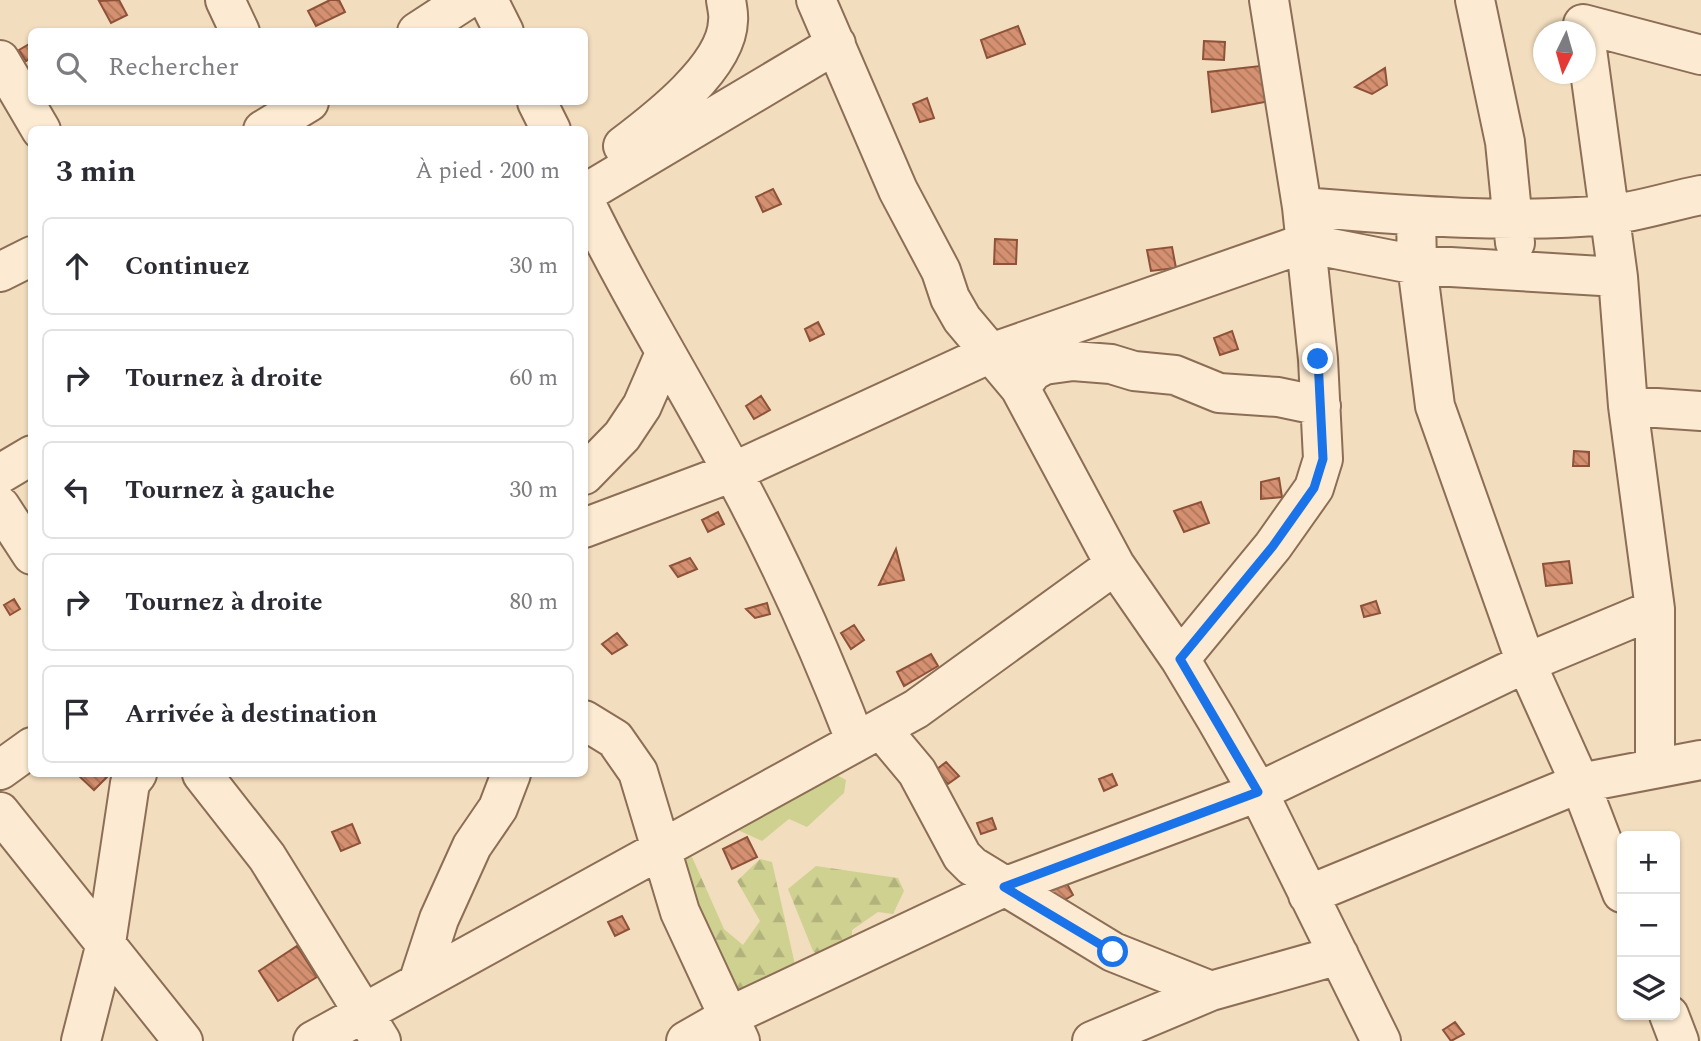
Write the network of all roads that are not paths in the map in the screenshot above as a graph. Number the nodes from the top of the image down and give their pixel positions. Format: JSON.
{"nodes":[{"id":1,"x":225,"y":0,"type":"edge"},
{"id":2,"x":466,"y":0,"type":"edge"},
{"id":3,"x":488,"y":0,"type":"edge"},
{"id":4,"x":726,"y":0,"type":"edge"},
{"id":5,"x":816,"y":0,"type":"edge"},
{"id":6,"x":1269,"y":0,"type":"edge"},
{"id":7,"x":1475,"y":0,"type":"edge"},
{"id":8,"x":238,"y":28,"type":"edge"},
{"id":9,"x":423,"y":28,"type":"edge"},
{"id":10,"x":502,"y":28,"type":"edge"},
{"id":11,"x":1596,"y":28,"type":"edge"},
{"id":12,"x":836,"y":44,"type":"junction"},
{"id":13,"x":1701,"y":55,"type":"edge"},
{"id":14,"x":0,"y":60,"type":"edge"},
{"id":15,"x":1590,"y":84,"type":"edge"},
{"id":16,"x":538,"y":105,"type":"edge"},
{"id":17,"x":39,"y":126,"type":"edge"},
{"id":18,"x":549,"y":126,"type":"edge"},
{"id":19,"x":588,"y":194,"type":"edge"},
{"id":20,"x":1701,"y":195,"type":"edge"},
{"id":21,"x":1609,"y":215,"type":"junction"},
{"id":22,"x":1416,"y":217,"type":"junction"},
{"id":23,"x":1511,"y":220,"type":"junction"},
{"id":24,"x":1303,"y":225,"type":"junction"},
{"id":25,"x":28,"y":258,"type":"edge"},
{"id":26,"x":1417,"y":265,"type":"junction"},
{"id":27,"x":0,"y":272,"type":"edge"},
{"id":28,"x":1518,"y":273,"type":"junction"},
{"id":29,"x":1618,"y":277,"type":"junction"},
{"id":30,"x":665,"y":353,"type":"junction"},
{"id":31,"x":991,"y":353,"type":"junction"},
{"id":32,"x":1020,"y":387,"type":"junction"},
{"id":33,"x":1321,"y":406,"type":"junction"},
{"id":34,"x":1628,"y":406,"type":"junction"},
{"id":35,"x":1701,"y":411,"type":"edge"},
{"id":36,"x":28,"y":457,"type":"edge"},
{"id":37,"x":588,"y":471,"type":"edge"},
{"id":38,"x":733,"y":472,"type":"junction"},
{"id":39,"x":0,"y":474,"type":"edge"},
{"id":40,"x":0,"y":506,"type":"edge"},
{"id":41,"x":588,"y":526,"type":"edge"},
{"id":42,"x":28,"y":549,"type":"edge"},
{"id":43,"x":1115,"y":565,"type":"junction"},
{"id":44,"x":1655,"y":609,"type":"junction"},
{"id":45,"x":1180,"y":659,"type":"junction"},
{"id":46,"x":1526,"y":663,"type":"junction"},
{"id":47,"x":588,"y":722,"type":"edge"},
{"id":48,"x":868,"y":736,"type":"junction"},
{"id":49,"x":28,"y":750,"type":"edge"},
{"id":50,"x":1701,"y":760,"type":"edge"},
{"id":51,"x":1655,"y":768,"type":"junction"},
{"id":52,"x":0,"y":770,"type":"edge"},
{"id":53,"x":135,"y":777,"type":"edge"},
{"id":54,"x":204,"y":777,"type":"edge"},
{"id":55,"x":510,"y":777,"type":"edge"},
{"id":56,"x":1580,"y":783,"type":"junction"},
{"id":57,"x":1258,"y":792,"type":"junction"},
{"id":58,"x":0,"y":812,"type":"edge"},
{"id":59,"x":661,"y":849,"type":"junction"},
{"id":60,"x":1617,"y":880,"type":"edge"},
{"id":61,"x":1004,"y":887,"type":"junction"},
{"id":62,"x":1308,"y":895,"type":"junction"},
{"id":63,"x":106,"y":943,"type":"junction"},
{"id":64,"x":1339,"y":955,"type":"junction"},
{"id":65,"x":419,"y":980,"type":"junction"},
{"id":66,"x":1211,"y":991,"type":"junction"},
{"id":67,"x":1671,"y":1020,"type":"edge"},
{"id":68,"x":371,"y":1027,"type":"edge"},
{"id":69,"x":734,"y":1029,"type":"edge"},
{"id":70,"x":81,"y":1041,"type":"edge"},
{"id":71,"x":183,"y":1041,"type":"edge"},
{"id":72,"x":313,"y":1041,"type":"edge"},
{"id":73,"x":687,"y":1041,"type":"edge"},
{"id":74,"x":1092,"y":1041,"type":"edge"},
{"id":75,"x":1381,"y":1041,"type":"edge"},
{"id":76,"x":1679,"y":1041,"type":"edge"}],
"edges":[{"from":1,"to":8,"type":"street"},
{"from":2,"to":9,"type":"street"},
{"from":3,"to":10,"type":"street"},
{"from":4,"to":19,"type":"street"},
{"from":5,"to":12,"type":"street"},
{"from":6,"to":24,"type":"street"},
{"from":7,"to":23,"type":"street"},
{"from":11,"to":13,"type":"street"},
{"from":12,"to":19,"type":"street"},
{"from":12,"to":31,"type":"street"},
{"from":14,"to":17,"type":"street"},
{"from":15,"to":21,"type":"street"},
{"from":16,"to":18,"type":"street"},
{"from":19,"to":30,"type":"street"},
{"from":20,"to":21,"type":"street"},
{"from":21,"to":23,"type":"street"},
{"from":21,"to":29,"type":"street"},
{"from":22,"to":23,"type":"street"},
{"from":22,"to":24,"type":"street"},
{"from":22,"to":26,"type":"street"},
{"from":23,"to":28,"type":"street"},
{"from":24,"to":26,"type":"street"},
{"from":24,"to":31,"type":"street"},
{"from":24,"to":33,"type":"street"},
{"from":25,"to":27,"type":"street"},
{"from":26,"to":28,"type":"street"},
{"from":26,"to":46,"type":"street"},
{"from":28,"to":29,"type":"street"},
{"from":29,"to":34,"type":"street"},
{"from":30,"to":37,"type":"street"},
{"from":30,"to":38,"type":"street"},
{"from":31,"to":32,"type":"street"},
{"from":31,"to":38,"type":"street"},
{"from":32,"to":33,"type":"street"},
{"from":32,"to":43,"type":"street"},
{"from":33,"to":45,"type":"street"},
{"from":34,"to":35,"type":"street"},
{"from":34,"to":44,"type":"street"},
{"from":36,"to":39,"type":"street"},
{"from":38,"to":41,"type":"street"},
{"from":38,"to":48,"type":"street"},
{"from":40,"to":42,"type":"street"},
{"from":43,"to":45,"type":"street"},
{"from":43,"to":48,"type":"street"},
{"from":44,"to":46,"type":"street"},
{"from":44,"to":51,"type":"street"},
{"from":45,"to":57,"type":"street"},
{"from":46,"to":56,"type":"street"},
{"from":46,"to":57,"type":"street"},
{"from":47,"to":59,"type":"street"},
{"from":48,"to":59,"type":"street"},
{"from":48,"to":61,"type":"street"},
{"from":49,"to":52,"type":"street"},
{"from":50,"to":51,"type":"street"},
{"from":51,"to":56,"type":"street"},
{"from":53,"to":63,"type":"street"},
{"from":54,"to":68,"type":"street"},
{"from":55,"to":65,"type":"street"},
{"from":56,"to":60,"type":"street"},
{"from":56,"to":62,"type":"street"},
{"from":57,"to":61,"type":"street"},
{"from":57,"to":62,"type":"street"},
{"from":58,"to":63,"type":"street"},
{"from":59,"to":65,"type":"street"},
{"from":59,"to":69,"type":"street"},
{"from":61,"to":66,"type":"street"},
{"from":61,"to":69,"type":"street"},
{"from":62,"to":64,"type":"street"},
{"from":63,"to":70,"type":"street"},
{"from":63,"to":71,"type":"street"},
{"from":64,"to":66,"type":"street"},
{"from":64,"to":75,"type":"street"},
{"from":65,"to":68,"type":"street"},
{"from":66,"to":74,"type":"street"},
{"from":67,"to":76,"type":"street"},
{"from":68,"to":72,"type":"street"},
{"from":69,"to":73,"type":"street"}]}
